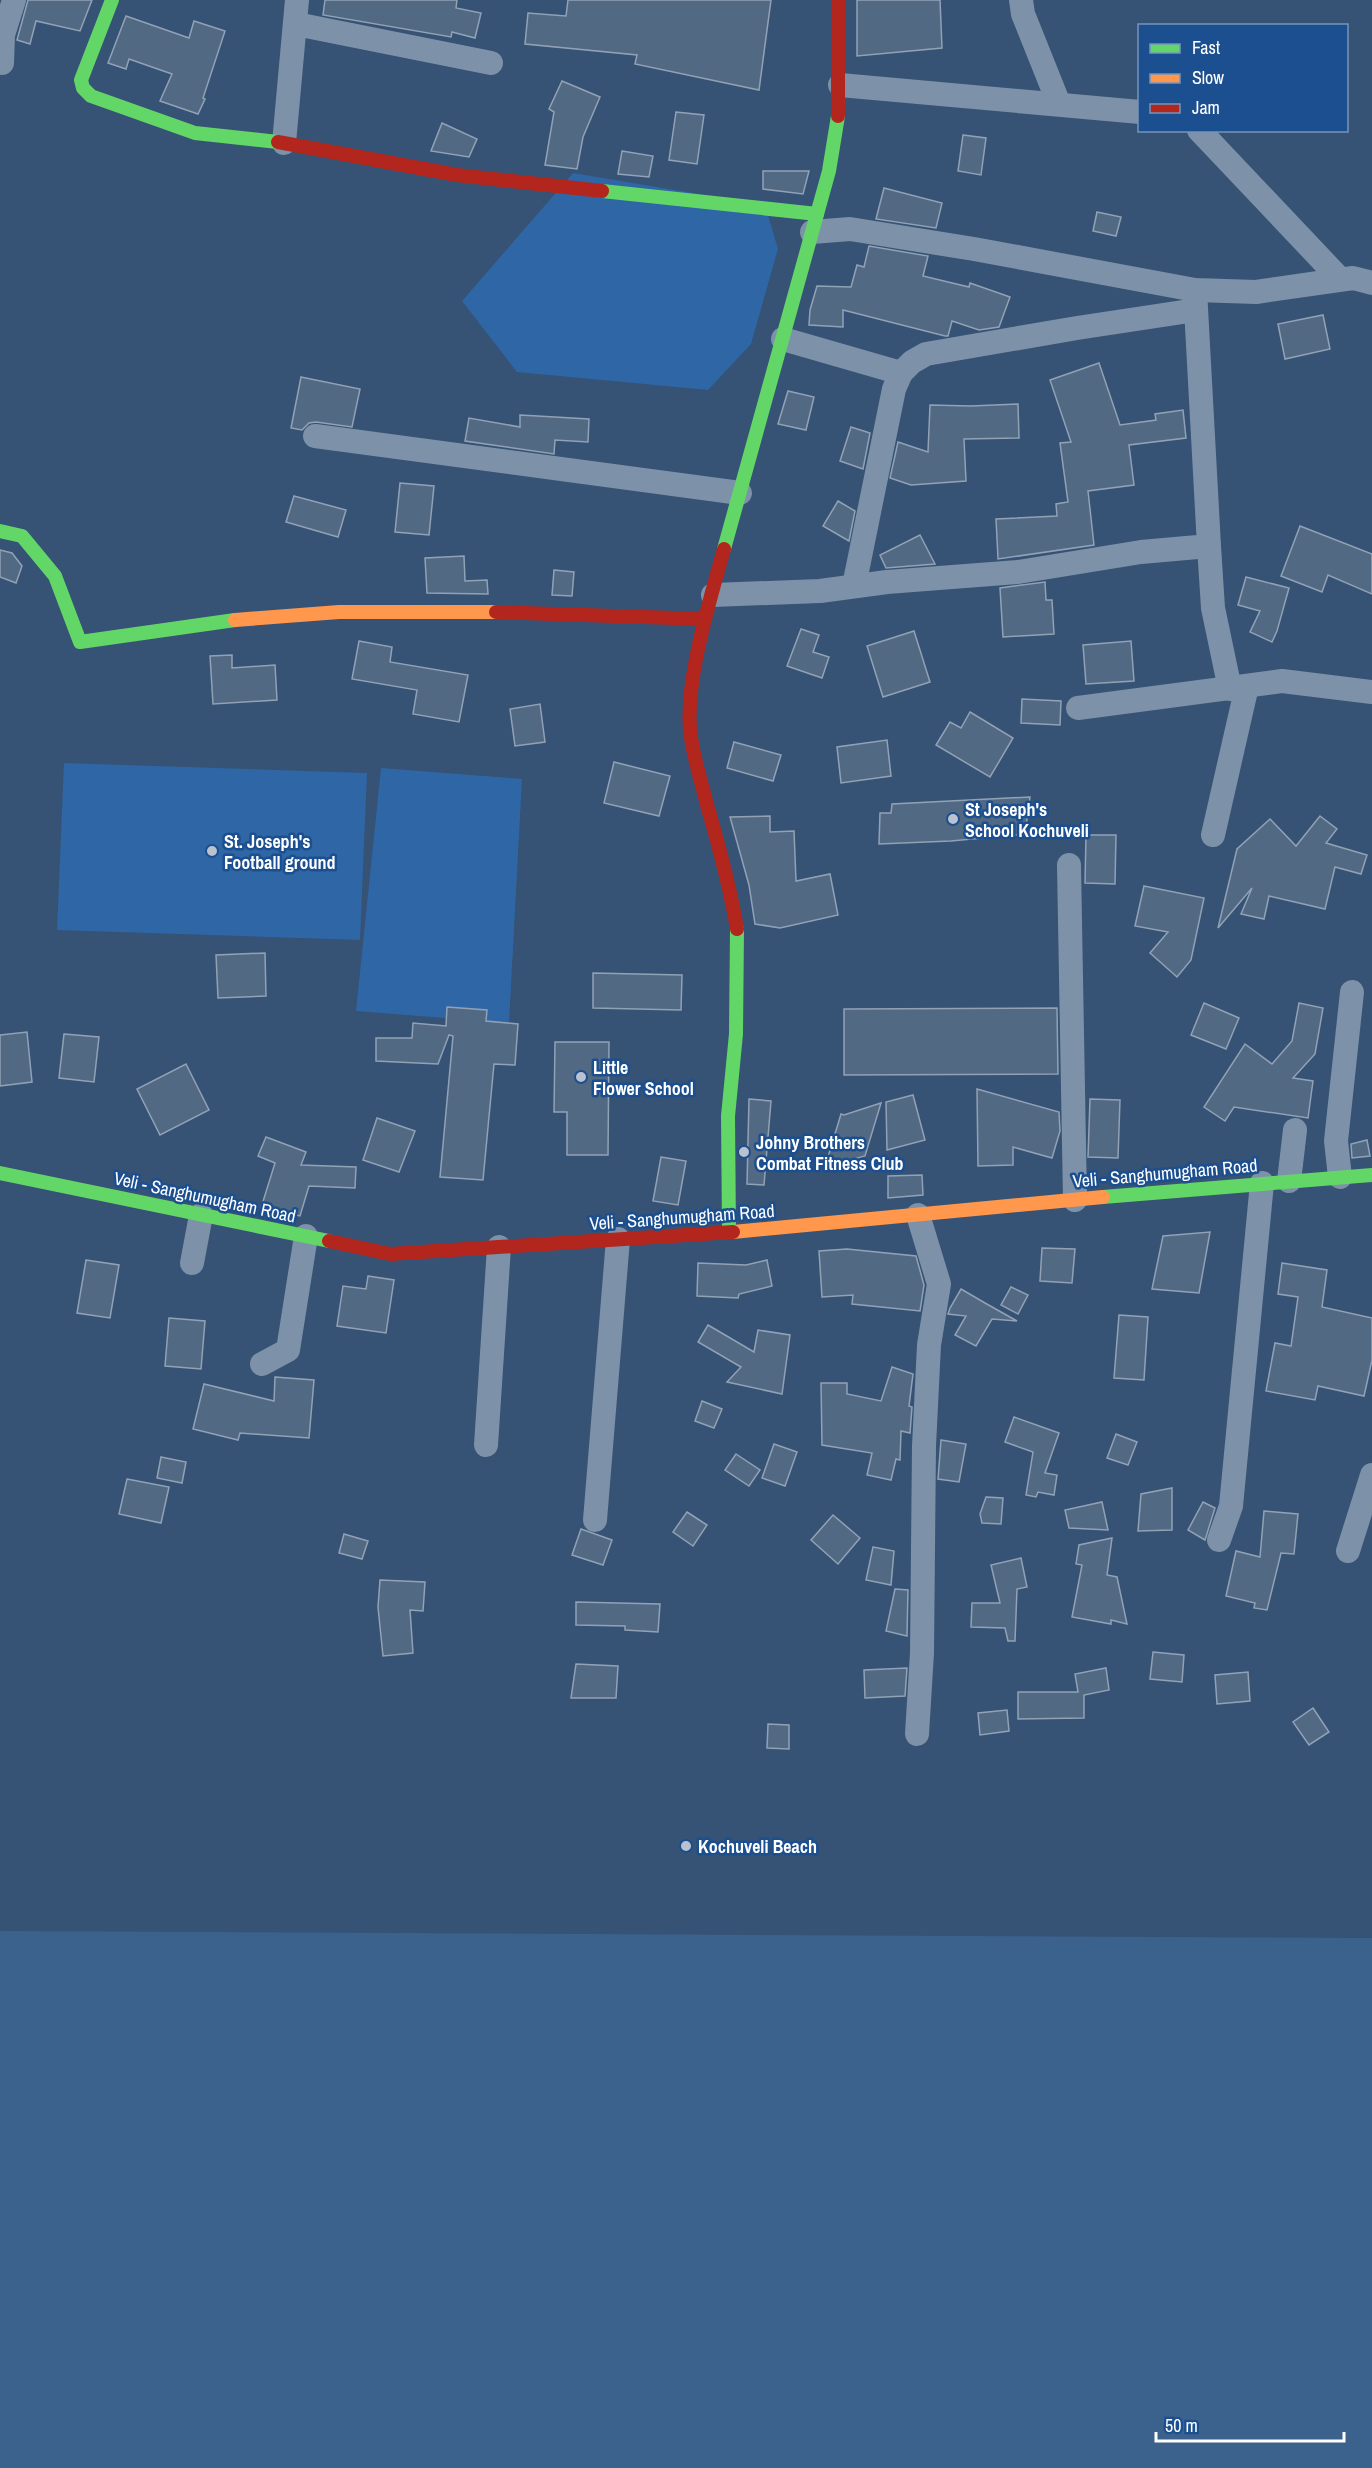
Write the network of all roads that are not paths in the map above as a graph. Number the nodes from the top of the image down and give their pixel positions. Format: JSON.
{"nodes":[{"id":1,"x":14,"y":0,"type":"edge"},
{"id":2,"x":112,"y":0,"type":"edge"},
{"id":3,"x":297,"y":0,"type":"edge"},
{"id":4,"x":838,"y":0,"type":"edge"},
{"id":5,"x":1021,"y":0,"type":"edge"},
{"id":6,"x":296,"y":24,"type":"junction"},
{"id":7,"x":2,"y":63,"type":"dead end"},
{"id":8,"x":491,"y":63,"type":"dead end"},
{"id":9,"x":840,"y":85,"type":"junction"},
{"id":10,"x":1059,"y":104,"type":"junction"},
{"id":11,"x":1138,"y":112,"type":"edge"},
{"id":12,"x":1201,"y":132,"type":"edge"},
{"id":13,"x":284,"y":143,"type":"junction"},
{"id":14,"x":814,"y":223,"type":"junction"},
{"id":15,"x":1340,"y":279,"type":"junction"},
{"id":16,"x":1372,"y":283,"type":"edge"},
{"id":17,"x":1195,"y":300,"type":"junction"},
{"id":18,"x":783,"y":339,"type":"junction"},
{"id":19,"x":902,"y":373,"type":"junction"},
{"id":20,"x":315,"y":436,"type":"dead end"},
{"id":21,"x":740,"y":492,"type":"junction"},
{"id":22,"x":0,"y":531,"type":"edge"},
{"id":23,"x":1209,"y":546,"type":"junction"},
{"id":24,"x":854,"y":586,"type":"junction"},
{"id":25,"x":713,"y":595,"type":"junction"},
{"id":26,"x":705,"y":619,"type":"junction"},
{"id":27,"x":1239,"y":688,"type":"junction"},
{"id":28,"x":1372,"y":692,"type":"edge"},
{"id":29,"x":1078,"y":708,"type":"dead end"},
{"id":30,"x":1213,"y":834,"type":"dead end"},
{"id":31,"x":1070,"y":865,"type":"dead end"},
{"id":32,"x":1352,"y":992,"type":"dead end"},
{"id":33,"x":1295,"y":1130,"type":"dead end"},
{"id":34,"x":0,"y":1173,"type":"edge"},
{"id":35,"x":1372,"y":1175,"type":"edge"},
{"id":36,"x":1340,"y":1177,"type":"junction"},
{"id":37,"x":1289,"y":1181,"type":"junction"},
{"id":38,"x":1262,"y":1182,"type":"junction"},
{"id":39,"x":1075,"y":1200,"type":"junction"},
{"id":40,"x":201,"y":1215,"type":"junction"},
{"id":41,"x":918,"y":1215,"type":"junction"},
{"id":42,"x":729,"y":1232,"type":"junction"},
{"id":43,"x":306,"y":1236,"type":"junction"},
{"id":44,"x":618,"y":1239,"type":"junction"},
{"id":45,"x":499,"y":1247,"type":"junction"},
{"id":46,"x":192,"y":1263,"type":"dead end"},
{"id":47,"x":262,"y":1364,"type":"dead end"},
{"id":48,"x":486,"y":1445,"type":"dead end"},
{"id":49,"x":1372,"y":1475,"type":"edge"},
{"id":50,"x":595,"y":1520,"type":"dead end"},
{"id":51,"x":1219,"y":1540,"type":"dead end"},
{"id":52,"x":1348,"y":1551,"type":"dead end"},
{"id":53,"x":917,"y":1734,"type":"dead end"}],
"edges":[{"from":1,"to":7,"type":"street"},
{"from":2,"to":13,"type":"street"},
{"from":3,"to":6,"type":"street"},
{"from":4,"to":9,"type":"street"},
{"from":5,"to":10,"type":"street"},
{"from":6,"to":8,"type":"street"},
{"from":6,"to":13,"type":"street"},
{"from":9,"to":10,"type":"street"},
{"from":9,"to":14,"type":"street"},
{"from":10,"to":11,"type":"street"},
{"from":12,"to":15,"type":"street"},
{"from":13,"to":14,"type":"street"},
{"from":14,"to":17,"type":"street"},
{"from":14,"to":18,"type":"street"},
{"from":15,"to":16,"type":"street"},
{"from":15,"to":17,"type":"street"},
{"from":17,"to":19,"type":"street"},
{"from":17,"to":23,"type":"street"},
{"from":18,"to":19,"type":"street"},
{"from":18,"to":21,"type":"street"},
{"from":19,"to":24,"type":"street"},
{"from":20,"to":21,"type":"street"},
{"from":21,"to":25,"type":"street"},
{"from":22,"to":26,"type":"street"},
{"from":23,"to":24,"type":"street"},
{"from":23,"to":27,"type":"street"},
{"from":24,"to":25,"type":"street"},
{"from":25,"to":26,"type":"street"},
{"from":26,"to":42,"type":"street"},
{"from":27,"to":28,"type":"street"},
{"from":27,"to":29,"type":"street"},
{"from":27,"to":30,"type":"street"},
{"from":31,"to":39,"type":"street"},
{"from":32,"to":36,"type":"street"},
{"from":33,"to":37,"type":"street"},
{"from":34,"to":40,"type":"street","name":"Veli - Sanghumugham Road"},
{"from":35,"to":36,"type":"street","name":"Veli - Sanghumugham Road"},
{"from":36,"to":37,"type":"street","name":"Veli - Sanghumugham Road"},
{"from":37,"to":38,"type":"street","name":"Veli - Sanghumugham Road"},
{"from":38,"to":39,"type":"street","name":"Veli - Sanghumugham Road"},
{"from":38,"to":51,"type":"street"},
{"from":39,"to":41,"type":"street","name":"Veli - Sanghumugham Road"},
{"from":40,"to":43,"type":"street","name":"Veli - Sanghumugham Road"},
{"from":40,"to":46,"type":"street"},
{"from":41,"to":42,"type":"street","name":"Veli - Sanghumugham Road"},
{"from":41,"to":53,"type":"street"},
{"from":42,"to":44,"type":"street","name":"Veli - Sanghumugham Road"},
{"from":43,"to":45,"type":"street","name":"Veli - Sanghumugham Road"},
{"from":43,"to":47,"type":"street"},
{"from":44,"to":45,"type":"street","name":"Veli - Sanghumugham Road"},
{"from":44,"to":50,"type":"street"},
{"from":45,"to":48,"type":"street"},
{"from":49,"to":52,"type":"street"}]}
